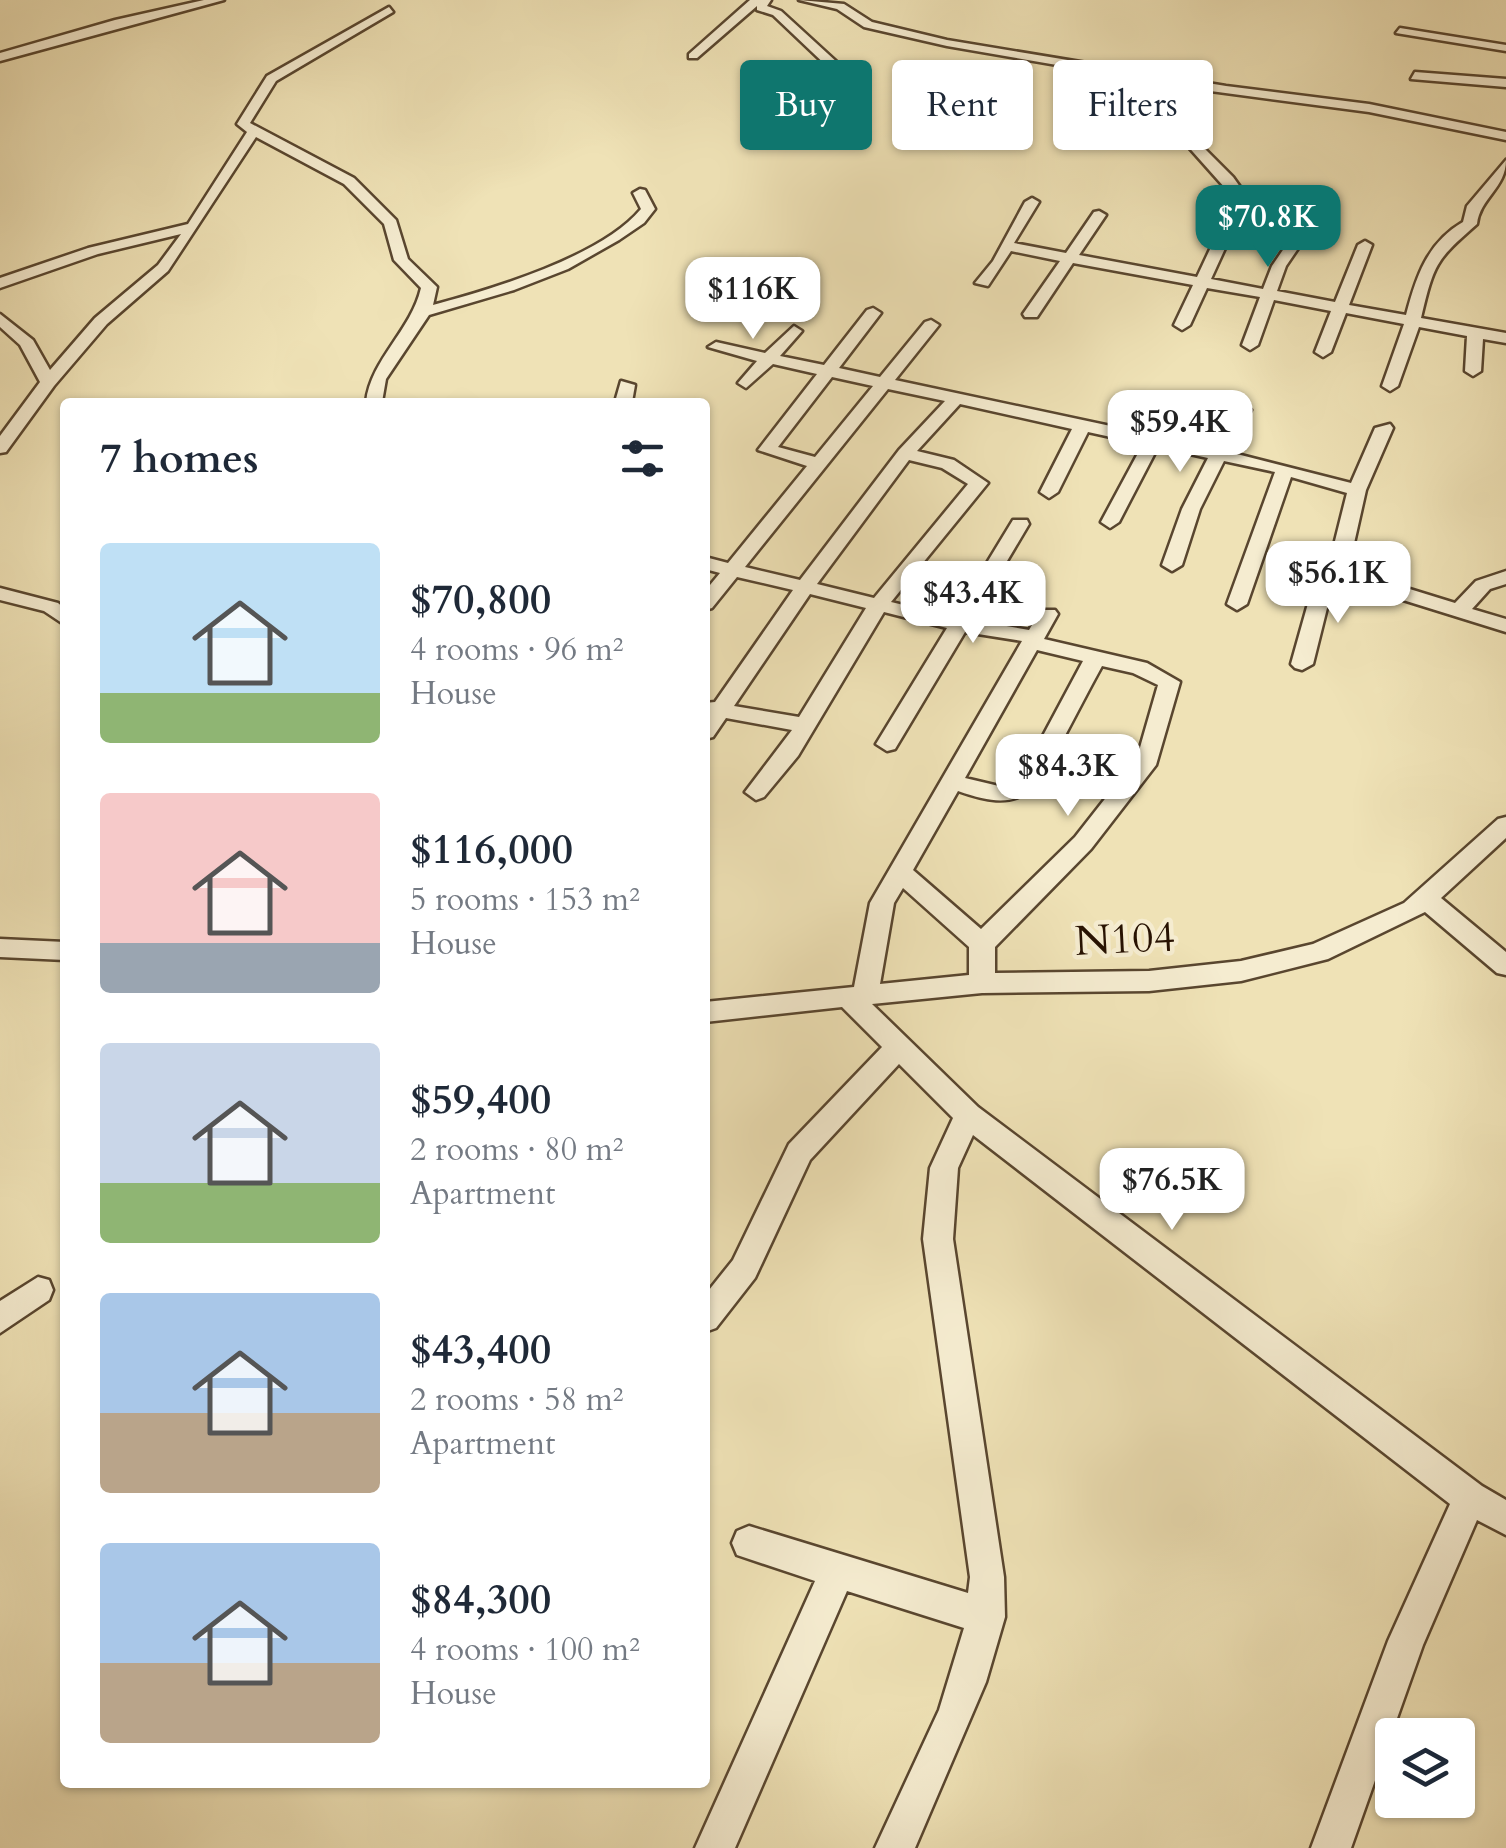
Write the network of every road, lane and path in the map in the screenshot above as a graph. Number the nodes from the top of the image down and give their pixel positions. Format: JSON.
{"nodes":[{"id":1,"x":219,"y":0,"type":"edge"},
{"id":2,"x":757,"y":0,"type":"edge"},
{"id":3,"x":766,"y":0,"type":"edge"},
{"id":4,"x":804,"y":0,"type":"edge"},
{"id":5,"x":389,"y":10,"type":"dead end"},
{"id":6,"x":1400,"y":32,"type":"dead end"},
{"id":7,"x":1506,"y":48,"type":"edge"},
{"id":8,"x":693,"y":56,"type":"dead end"},
{"id":9,"x":0,"y":57,"type":"edge"},
{"id":10,"x":828,"y":60,"type":"edge"},
{"id":11,"x":1056,"y":60,"type":"edge"},
{"id":12,"x":1415,"y":76,"type":"dead end"},
{"id":13,"x":1506,"y":83,"type":"edge"},
{"id":14,"x":1213,"y":88,"type":"edge"},
{"id":15,"x":254,"y":131,"type":"junction"},
{"id":16,"x":1506,"y":136,"type":"edge"},
{"id":17,"x":1195,"y":150,"type":"edge"},
{"id":18,"x":1503,"y":173,"type":"edge"},
{"id":19,"x":640,"y":193,"type":"dead end"},
{"id":20,"x":1032,"y":202,"type":"dead end"},
{"id":21,"x":1099,"y":214,"type":"dead end"},
{"id":22,"x":1309,"y":222,"type":"dead end"},
{"id":23,"x":192,"y":227,"type":"junction"},
{"id":24,"x":1005,"y":246,"type":"junction"},
{"id":25,"x":1365,"y":246,"type":"dead end"},
{"id":26,"x":1071,"y":257,"type":"junction"},
{"id":27,"x":1201,"y":280,"type":"junction"},
{"id":28,"x":0,"y":283,"type":"edge"},
{"id":29,"x":982,"y":284,"type":"dead end"},
{"id":30,"x":1268,"y":293,"type":"junction"},
{"id":31,"x":1341,"y":307,"type":"junction"},
{"id":32,"x":423,"y":312,"type":"junction"},
{"id":33,"x":874,"y":313,"type":"dead end"},
{"id":34,"x":1031,"y":314,"type":"dead end"},
{"id":35,"x":0,"y":319,"type":"edge"},
{"id":36,"x":1413,"y":320,"type":"junction"},
{"id":37,"x":931,"y":324,"type":"dead end"},
{"id":38,"x":1182,"y":325,"type":"dead end"},
{"id":39,"x":1475,"y":330,"type":"junction"},
{"id":40,"x":794,"y":331,"type":"dead end"},
{"id":41,"x":1506,"y":338,"type":"edge"},
{"id":42,"x":1250,"y":345,"type":"dead end"},
{"id":43,"x":716,"y":347,"type":"dead end"},
{"id":44,"x":1323,"y":352,"type":"dead end"},
{"id":45,"x":768,"y":360,"type":"junction"},
{"id":46,"x":1473,"y":371,"type":"dead end"},
{"id":47,"x":827,"y":372,"type":"junction"},
{"id":48,"x":48,"y":382,"type":"junction"},
{"id":49,"x":746,"y":383,"type":"dead end"},
{"id":50,"x":884,"y":384,"type":"junction"},
{"id":51,"x":1390,"y":386,"type":"dead end"},
{"id":52,"x":375,"y":398,"type":"edge"},
{"id":53,"x":955,"y":400,"type":"junction"},
{"id":54,"x":1173,"y":403,"type":"dead end"},
{"id":55,"x":1242,"y":410,"type":"dead end"},
{"id":56,"x":1082,"y":426,"type":"junction"},
{"id":57,"x":1384,"y":428,"type":"dead end"},
{"id":58,"x":1153,"y":441,"type":"junction"},
{"id":59,"x":0,"y":448,"type":"edge"},
{"id":60,"x":905,"y":454,"type":"junction"},
{"id":61,"x":1216,"y":455,"type":"junction"},
{"id":62,"x":821,"y":464,"type":"junction"},
{"id":63,"x":1285,"y":469,"type":"junction"},
{"id":64,"x":1357,"y":490,"type":"junction"},
{"id":65,"x":1049,"y":492,"type":"dead end"},
{"id":66,"x":1110,"y":522,"type":"dead end"},
{"id":67,"x":1020,"y":524,"type":"dead end"},
{"id":68,"x":710,"y":564,"type":"edge"},
{"id":69,"x":1172,"y":565,"type":"dead end"},
{"id":70,"x":734,"y":569,"type":"junction"},
{"id":71,"x":1338,"y":573,"type":"junction"},
{"id":72,"x":1506,"y":577,"type":"edge"},
{"id":73,"x":804,"y":588,"type":"junction"},
{"id":74,"x":0,"y":594,"type":"edge"},
{"id":75,"x":710,"y":598,"type":"edge"},
{"id":76,"x":879,"y":604,"type":"junction"},
{"id":77,"x":1237,"y":604,"type":"dead end"},
{"id":78,"x":1458,"y":612,"type":"junction"},
{"id":79,"x":60,"y":614,"type":"edge"},
{"id":80,"x":1048,"y":614,"type":"dead end"},
{"id":81,"x":957,"y":624,"type":"junction"},
{"id":82,"x":1506,"y":626,"type":"edge"},
{"id":83,"x":1032,"y":640,"type":"junction"},
{"id":84,"x":1096,"y":656,"type":"junction"},
{"id":85,"x":1302,"y":664,"type":"dead end"},
{"id":86,"x":713,"y":709,"type":"edge"},
{"id":87,"x":803,"y":725,"type":"junction"},
{"id":88,"x":887,"y":744,"type":"dead end"},
{"id":89,"x":951,"y":781,"type":"junction"},
{"id":90,"x":756,"y":792,"type":"dead end"},
{"id":91,"x":1506,"y":825,"type":"edge"},
{"id":92,"x":898,"y":871,"type":"junction"},
{"id":93,"x":1427,"y":900,"type":"junction"},
{"id":94,"x":982,"y":944,"type":"junction"},
{"id":95,"x":0,"y":948,"type":"edge"},
{"id":96,"x":60,"y":951,"type":"edge"},
{"id":97,"x":1506,"y":966,"type":"edge"},
{"id":98,"x":982,"y":983,"type":"junction"},
{"id":99,"x":857,"y":996,"type":"junction"},
{"id":100,"x":710,"y":1011,"type":"edge"},
{"id":101,"x":897,"y":1049,"type":"junction"},
{"id":102,"x":968,"y":1115,"type":"junction"},
{"id":103,"x":38,"y":1290,"type":"dead end"},
{"id":104,"x":710,"y":1312,"type":"edge"},
{"id":105,"x":0,"y":1320,"type":"edge"},
{"id":106,"x":1470,"y":1498,"type":"junction"},
{"id":107,"x":1506,"y":1518,"type":"edge"},
{"id":108,"x":749,"y":1543,"type":"dead end"},
{"id":109,"x":837,"y":1572,"type":"junction"},
{"id":110,"x":987,"y":1617,"type":"junction"},
{"id":111,"x":715,"y":1848,"type":"edge"},
{"id":112,"x":894,"y":1848,"type":"edge"},
{"id":113,"x":1331,"y":1848,"type":"edge"}],
"edges":[{"from":1,"to":9,"type":"street"},
{"from":2,"to":8,"type":"street"},
{"from":3,"to":10,"type":"street"},
{"from":4,"to":11,"type":"street"},
{"from":5,"to":15,"type":"street"},
{"from":6,"to":7,"type":"street"},
{"from":12,"to":13,"type":"street"},
{"from":14,"to":16,"type":"street"},
{"from":15,"to":23,"type":"street"},
{"from":15,"to":32,"type":"street"},
{"from":17,"to":27,"type":"street"},
{"from":18,"to":36,"type":"street"},
{"from":19,"to":32,"type":"street"},
{"from":20,"to":24,"type":"street"},
{"from":21,"to":26,"type":"street"},
{"from":22,"to":30,"type":"street"},
{"from":23,"to":28,"type":"street"},
{"from":23,"to":48,"type":"street"},
{"from":24,"to":26,"type":"street"},
{"from":24,"to":29,"type":"street"},
{"from":25,"to":31,"type":"street"},
{"from":26,"to":27,"type":"street"},
{"from":26,"to":34,"type":"street"},
{"from":27,"to":30,"type":"street"},
{"from":27,"to":38,"type":"street"},
{"from":30,"to":31,"type":"street"},
{"from":30,"to":42,"type":"street"},
{"from":31,"to":36,"type":"street"},
{"from":31,"to":44,"type":"street"},
{"from":32,"to":52,"type":"street"},
{"from":33,"to":47,"type":"street"},
{"from":35,"to":48,"type":"street"},
{"from":36,"to":39,"type":"street"},
{"from":36,"to":51,"type":"street"},
{"from":37,"to":50,"type":"street"},
{"from":39,"to":41,"type":"street"},
{"from":39,"to":46,"type":"street"},
{"from":40,"to":45,"type":"street"},
{"from":43,"to":45,"type":"street"},
{"from":45,"to":47,"type":"street"},
{"from":45,"to":49,"type":"street"},
{"from":47,"to":50,"type":"street"},
{"from":47,"to":62,"type":"street"},
{"from":48,"to":59,"type":"street"},
{"from":50,"to":53,"type":"street"},
{"from":50,"to":62,"type":"street"},
{"from":53,"to":56,"type":"street"},
{"from":53,"to":60,"type":"street"},
{"from":54,"to":58,"type":"street"},
{"from":55,"to":61,"type":"street"},
{"from":56,"to":58,"type":"street"},
{"from":56,"to":65,"type":"street"},
{"from":57,"to":64,"type":"street"},
{"from":58,"to":61,"type":"street"},
{"from":58,"to":66,"type":"street"},
{"from":60,"to":73,"type":"street"},
{"from":60,"to":76,"type":"street"},
{"from":61,"to":63,"type":"street"},
{"from":61,"to":69,"type":"street"},
{"from":62,"to":70,"type":"street"},
{"from":63,"to":64,"type":"street"},
{"from":63,"to":77,"type":"street"},
{"from":64,"to":71,"type":"street"},
{"from":67,"to":81,"type":"street"},
{"from":68,"to":70,"type":"street"},
{"from":70,"to":73,"type":"street"},
{"from":70,"to":75,"type":"street"},
{"from":71,"to":78,"type":"street"},
{"from":71,"to":85,"type":"street"},
{"from":72,"to":78,"type":"street"},
{"from":73,"to":76,"type":"street"},
{"from":73,"to":86,"type":"street"},
{"from":74,"to":79,"type":"street"},
{"from":76,"to":81,"type":"street"},
{"from":76,"to":87,"type":"street"},
{"from":78,"to":82,"type":"street"},
{"from":80,"to":83,"type":"street"},
{"from":81,"to":83,"type":"street"},
{"from":81,"to":88,"type":"street"},
{"from":83,"to":84,"type":"street"},
{"from":83,"to":89,"type":"street"},
{"from":84,"to":89,"type":"street"},
{"from":84,"to":94,"type":"street"},
{"from":86,"to":87,"type":"street"},
{"from":87,"to":90,"type":"street"},
{"from":89,"to":92,"type":"street"},
{"from":91,"to":93,"type":"street","name":"N104","number":"N104"},
{"from":92,"to":94,"type":"street"},
{"from":92,"to":99,"type":"street"},
{"from":93,"to":97,"type":"street"},
{"from":93,"to":98,"type":"street","name":"N104","number":"N104"},
{"from":94,"to":98,"type":"street"},
{"from":95,"to":96,"type":"street"},
{"from":98,"to":99,"type":"street","name":"N104","number":"N104"},
{"from":99,"to":100,"type":"street","name":"N104","number":"N104"},
{"from":99,"to":101,"type":"street"},
{"from":101,"to":102,"type":"street"},
{"from":101,"to":104,"type":"street"},
{"from":102,"to":106,"type":"street"},
{"from":102,"to":110,"type":"street"},
{"from":103,"to":105,"type":"street"},
{"from":106,"to":107,"type":"street"},
{"from":106,"to":113,"type":"street"},
{"from":108,"to":109,"type":"street"},
{"from":109,"to":110,"type":"street"},
{"from":109,"to":111,"type":"street"},
{"from":110,"to":112,"type":"street"}]}
